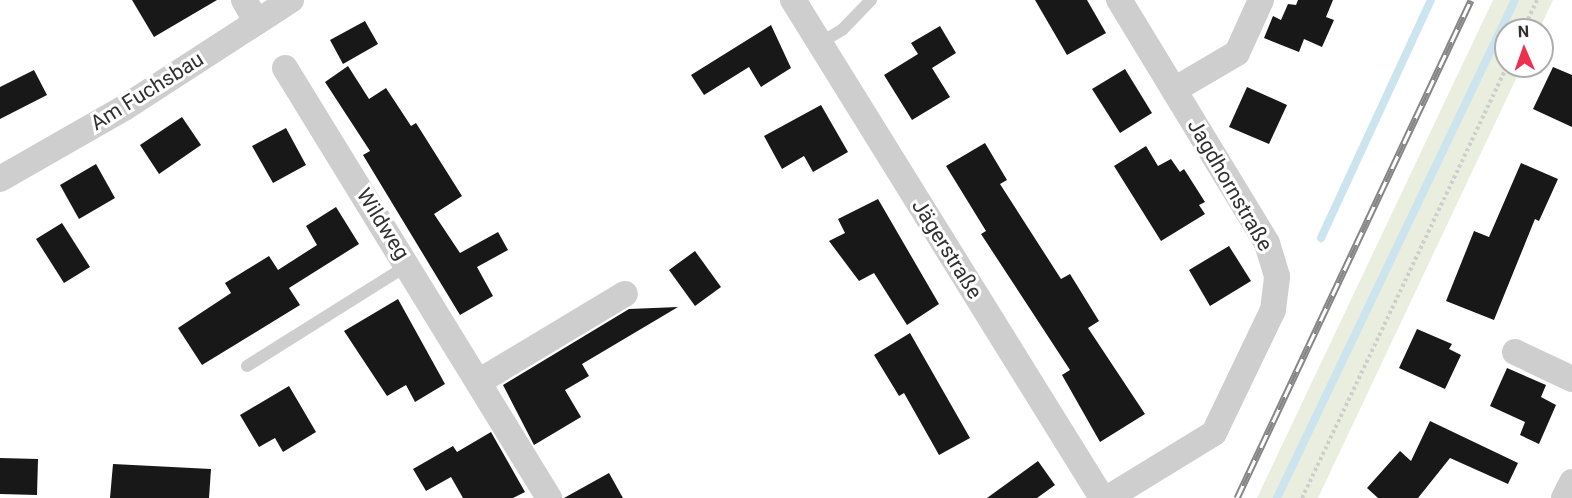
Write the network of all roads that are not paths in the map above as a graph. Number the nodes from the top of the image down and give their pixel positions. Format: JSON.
{"nodes":[{"id":1,"x":291,"y":0,"type":"edge"},
{"id":2,"x":793,"y":0,"type":"edge"},
{"id":3,"x":871,"y":0,"type":"edge"},
{"id":4,"x":1119,"y":0,"type":"edge"},
{"id":5,"x":1261,"y":0,"type":"edge"},
{"id":6,"x":250,"y":10,"type":"edge"},
{"id":7,"x":820,"y":43,"type":"junction"},
{"id":8,"x":285,"y":68,"type":"dead end"},
{"id":9,"x":1174,"y":90,"type":"junction"},
{"id":10,"x":0,"y":179,"type":"edge"},
{"id":11,"x":409,"y":265,"type":"junction"},
{"id":12,"x":624,"y":294,"type":"dead end"},
{"id":13,"x":1515,"y":352,"type":"dead end"},
{"id":14,"x":247,"y":366,"type":"dead end"},
{"id":15,"x":1572,"y":379,"type":"edge"},
{"id":16,"x":480,"y":381,"type":"junction"},
{"id":17,"x":1572,"y":482,"type":"edge"},
{"id":18,"x":549,"y":498,"type":"edge"},
{"id":19,"x":1101,"y":498,"type":"edge"},
{"id":20,"x":1108,"y":498,"type":"edge"},
{"id":21,"x":1564,"y":498,"type":"edge"}],
"edges":[{"from":1,"to":6,"type":"street","name":"Am Fuchsbau"},
{"from":2,"to":7,"type":"street","name":"Jägerstraße"},
{"from":3,"to":7,"type":"lane"},
{"from":4,"to":9,"type":"street","name":"Jagdhornstraße"},
{"from":5,"to":9,"type":"street"},
{"from":6,"to":10,"type":"street","name":"Am Fuchsbau"},
{"from":7,"to":19,"type":"street","name":"Jägerstraße"},
{"from":8,"to":11,"type":"street","name":"Wildweg"},
{"from":9,"to":20,"type":"street","name":"Jagdhornstraße"},
{"from":11,"to":14,"type":"lane"},
{"from":11,"to":16,"type":"street","name":"Wildweg"},
{"from":12,"to":16,"type":"street"},
{"from":13,"to":15,"type":"street"},
{"from":16,"to":18,"type":"street","name":"Wildweg"},
{"from":17,"to":21,"type":"street"}]}
